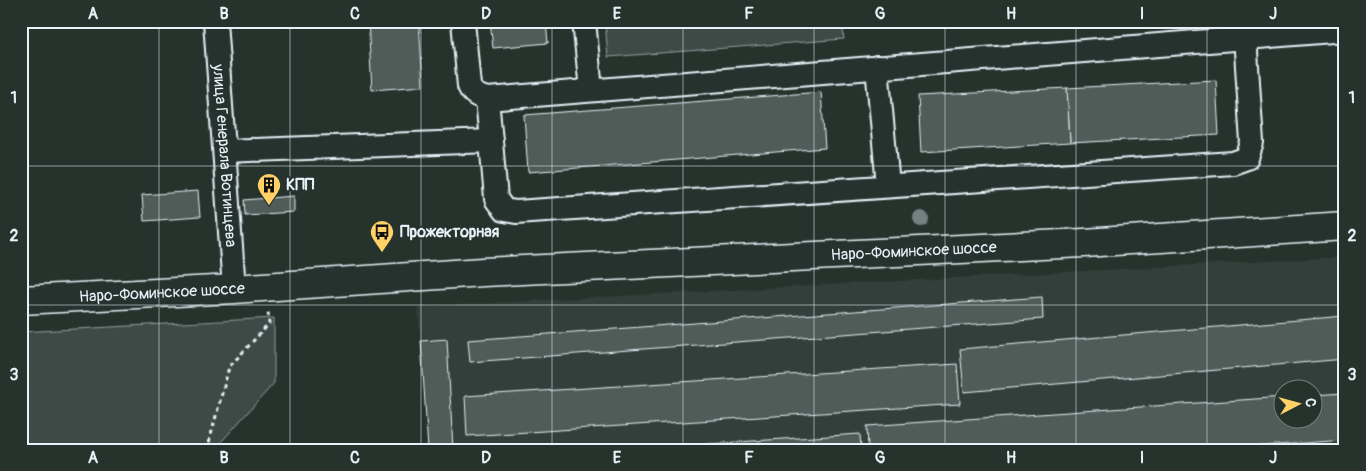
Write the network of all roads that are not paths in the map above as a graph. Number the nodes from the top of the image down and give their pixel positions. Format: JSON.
{"nodes":[{"id":1,"x":215,"y":21,"type":"edge"},
{"id":2,"x":463,"y":21,"type":"edge"},
{"id":3,"x":584,"y":21,"type":"edge"},
{"id":4,"x":1245,"y":29,"type":"edge"},
{"id":5,"x":1345,"y":30,"type":"edge"},
{"id":6,"x":878,"y":67,"type":"junction"},
{"id":7,"x":591,"y":90,"type":"junction"},
{"id":8,"x":487,"y":99,"type":"junction"},
{"id":9,"x":491,"y":141,"type":"junction"},
{"id":10,"x":225,"y":151,"type":"junction"},
{"id":11,"x":888,"y":186,"type":"junction"},
{"id":12,"x":1345,"y":226,"type":"edge"},
{"id":13,"x":234,"y":289,"type":"junction"},
{"id":14,"x":21,"y":300,"type":"edge"}],
"edges":[{"from":1,"to":10,"type":"street","name":"улица Генерала Вотинцева"},
{"from":2,"to":8,"type":"street"},
{"from":3,"to":7,"type":"street"},
{"from":4,"to":5,"type":"street"},
{"from":4,"to":6,"type":"street"},
{"from":4,"to":11,"type":"street"},
{"from":6,"to":7,"type":"street"},
{"from":6,"to":11,"type":"street"},
{"from":7,"to":8,"type":"street"},
{"from":8,"to":9,"type":"street"},
{"from":9,"to":10,"type":"street"},
{"from":9,"to":11,"type":"street"},
{"from":10,"to":13,"type":"street","name":"улица Генерала Вотинцева"},
{"from":12,"to":13,"type":"main road","name":"Наро-Фоминское шоссе"},
{"from":13,"to":14,"type":"main road","name":"Наро-Фоминское шоссе"}]}
